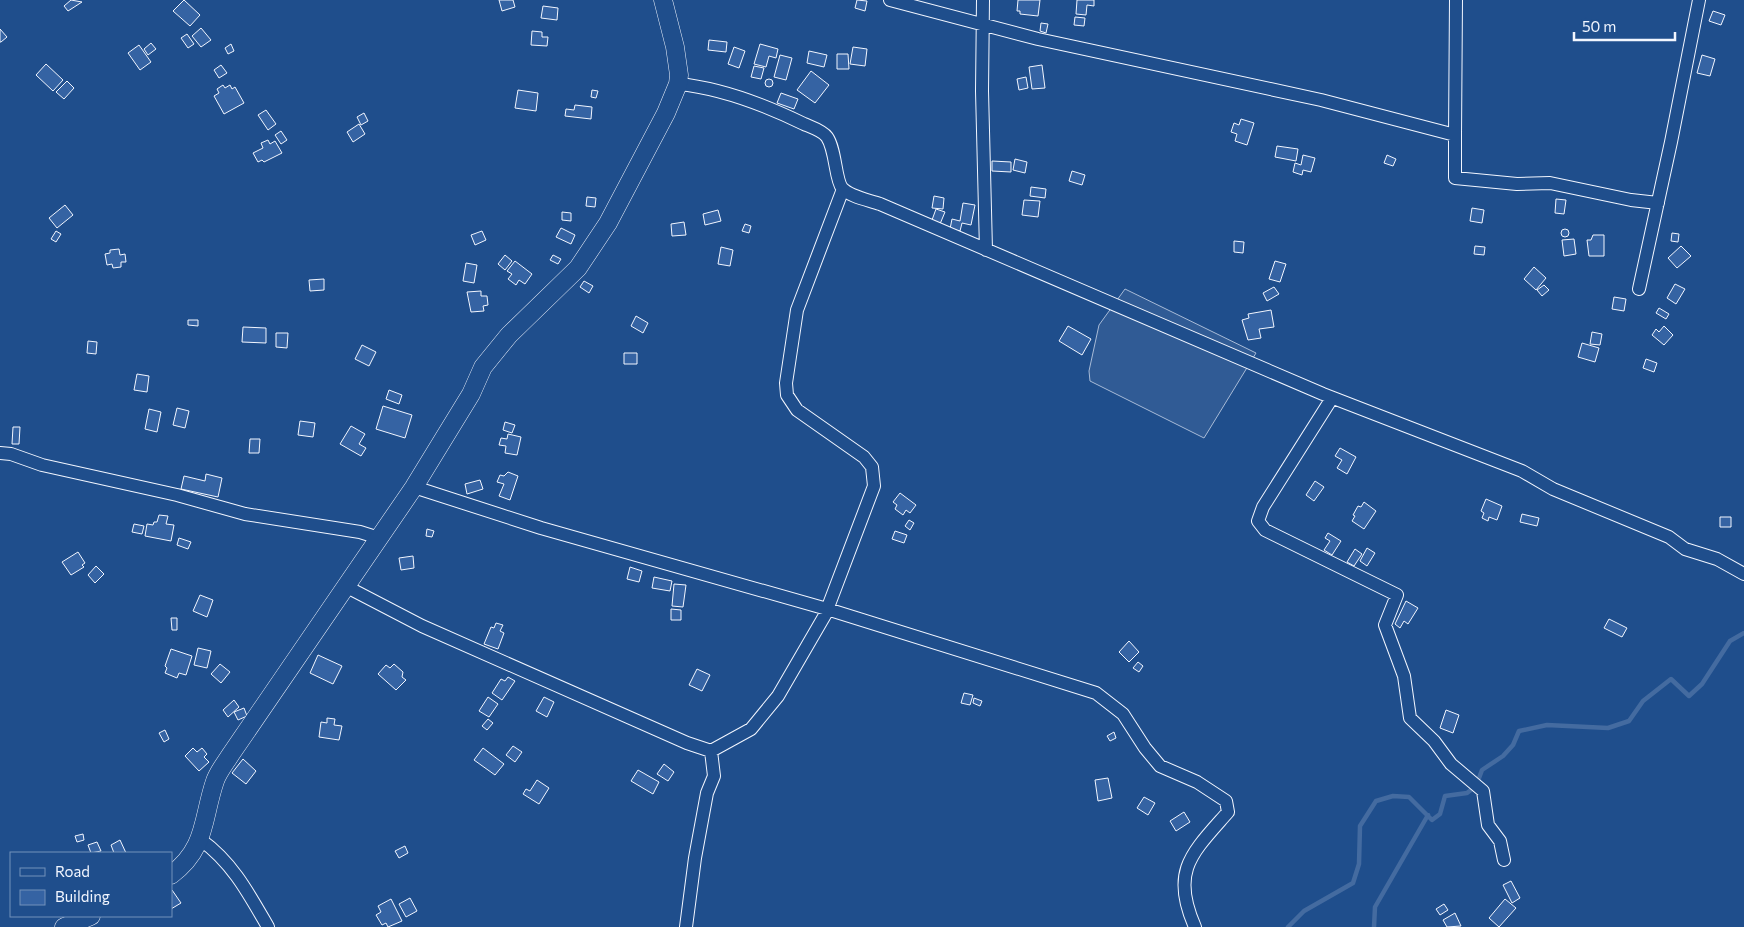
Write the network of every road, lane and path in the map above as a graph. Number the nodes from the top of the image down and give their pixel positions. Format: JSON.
{"nodes":[{"id":1,"x":663,"y":0,"type":"edge"},
{"id":2,"x":890,"y":0,"type":"edge"},
{"id":3,"x":983,"y":0,"type":"edge"},
{"id":4,"x":1456,"y":0,"type":"edge"},
{"id":5,"x":1699,"y":0,"type":"edge"},
{"id":6,"x":983,"y":23,"type":"junction"},
{"id":7,"x":678,"y":84,"type":"junction"},
{"id":8,"x":1455,"y":135,"type":"junction"},
{"id":9,"x":843,"y":189,"type":"junction"},
{"id":10,"x":1658,"y":203,"type":"junction"},
{"id":11,"x":986,"y":250,"type":"junction"},
{"id":12,"x":1639,"y":289,"type":"dead end"},
{"id":13,"x":1332,"y":398,"type":"junction"},
{"id":14,"x":0,"y":453,"type":"edge"},
{"id":15,"x":414,"y":486,"type":"junction"},
{"id":16,"x":378,"y":538,"type":"junction"},
{"id":17,"x":1744,"y":574,"type":"edge"},
{"id":18,"x":347,"y":586,"type":"junction"},
{"id":19,"x":827,"y":609,"type":"junction"},
{"id":20,"x":711,"y":751,"type":"junction"},
{"id":21,"x":201,"y":840,"type":"junction"},
{"id":22,"x":1504,"y":860,"type":"dead end"},
{"id":23,"x":172,"y":874,"type":"edge"},
{"id":24,"x":89,"y":917,"type":"edge"},
{"id":25,"x":64,"y":927,"type":"edge"},
{"id":26,"x":268,"y":927,"type":"edge"},
{"id":27,"x":686,"y":927,"type":"edge"},
{"id":28,"x":1195,"y":927,"type":"edge"}],
"edges":[{"from":1,"to":7,"type":"street"},
{"from":2,"to":6,"type":"street"},
{"from":3,"to":6,"type":"street"},
{"from":4,"to":8,"type":"street"},
{"from":5,"to":10,"type":"street"},
{"from":6,"to":8,"type":"street"},
{"from":6,"to":11,"type":"street"},
{"from":7,"to":9,"type":"street"},
{"from":7,"to":15,"type":"street"},
{"from":8,"to":10,"type":"street"},
{"from":9,"to":11,"type":"street"},
{"from":9,"to":19,"type":"street"},
{"from":10,"to":12,"type":"street"},
{"from":11,"to":13,"type":"street"},
{"from":13,"to":17,"type":"street"},
{"from":13,"to":22,"type":"street"},
{"from":14,"to":16,"type":"street"},
{"from":15,"to":16,"type":"street"},
{"from":15,"to":19,"type":"street"},
{"from":16,"to":18,"type":"street"},
{"from":18,"to":20,"type":"street"},
{"from":18,"to":21,"type":"street"},
{"from":19,"to":20,"type":"street"},
{"from":19,"to":28,"type":"street"},
{"from":20,"to":27,"type":"street"},
{"from":21,"to":23,"type":"street"},
{"from":21,"to":26,"type":"street"},
{"from":24,"to":25,"type":"street"}]}
